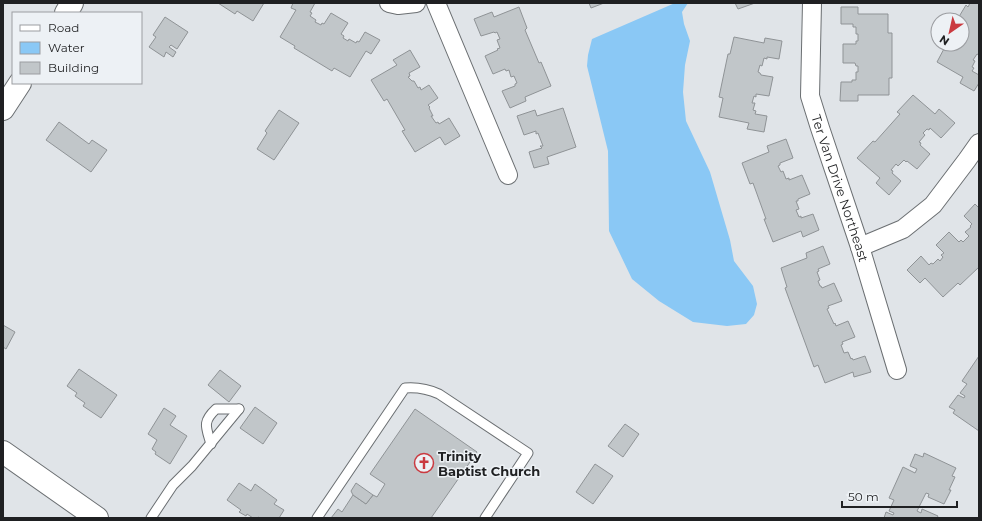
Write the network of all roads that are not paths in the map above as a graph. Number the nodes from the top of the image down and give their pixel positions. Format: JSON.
{"nodes":[{"id":1,"x":72,"y":3,"type":"edge"},
{"id":2,"x":389,"y":3,"type":"edge"},
{"id":3,"x":416,"y":3,"type":"edge"},
{"id":4,"x":436,"y":3,"type":"edge"},
{"id":5,"x":812,"y":3,"type":"edge"},
{"id":6,"x":67,"y":12,"type":"edge"},
{"id":7,"x":19,"y":84,"type":"edge"},
{"id":8,"x":3,"y":109,"type":"edge"},
{"id":9,"x":979,"y":143,"type":"edge"},
{"id":10,"x":508,"y":175,"type":"dead end"},
{"id":11,"x":860,"y":247,"type":"junction"},
{"id":12,"x":897,"y":370,"type":"dead end"},
{"id":13,"x":211,"y":444,"type":"dead end"},
{"id":14,"x":3,"y":452,"type":"edge"},
{"id":15,"x":97,"y":518,"type":"edge"},
{"id":16,"x":151,"y":518,"type":"edge"},
{"id":17,"x":317,"y":518,"type":"edge"},
{"id":18,"x":484,"y":518,"type":"edge"}],
"edges":[{"from":1,"to":6,"type":"street"},
{"from":2,"to":3,"type":"street"},
{"from":4,"to":10,"type":"street"},
{"from":5,"to":11,"type":"street","name":"Ter Van Drive Northeast"},
{"from":7,"to":8,"type":"street"},
{"from":9,"to":11,"type":"street"},
{"from":11,"to":12,"type":"street","name":"Ter Van Drive Northeast"},
{"from":13,"to":16,"type":"lane"},
{"from":14,"to":15,"type":"street"},
{"from":17,"to":18,"type":"lane"}]}
